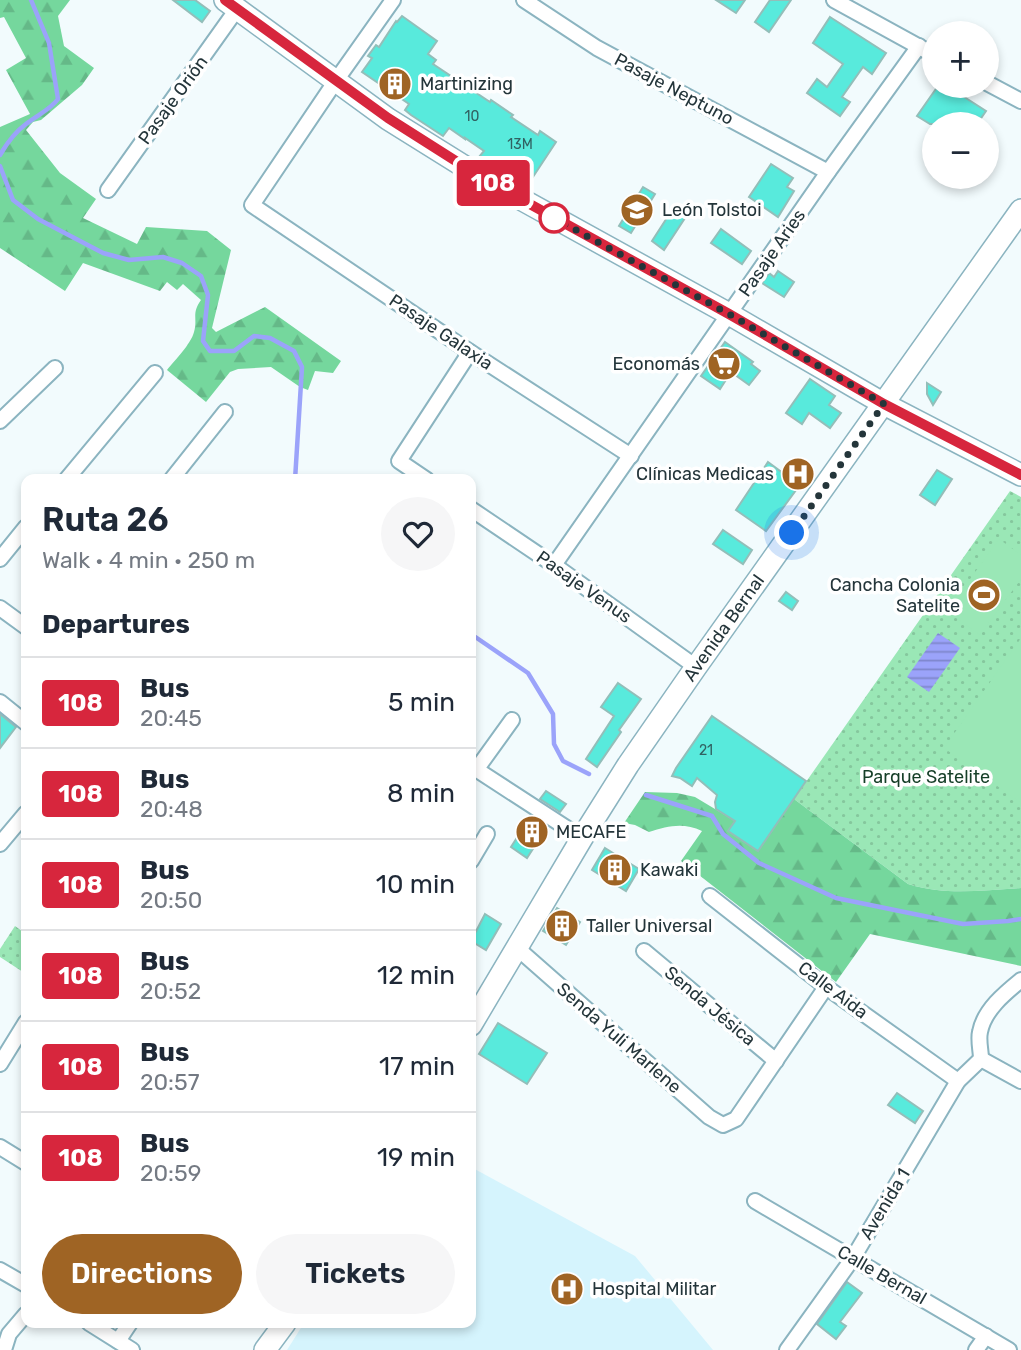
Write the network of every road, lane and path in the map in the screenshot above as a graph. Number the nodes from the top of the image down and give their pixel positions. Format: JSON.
{"nodes":[{"id":1,"x":393,"y":0,"type":"edge"},
{"id":2,"x":524,"y":0,"type":"edge"},
{"id":3,"x":834,"y":0,"type":"edge"},
{"id":4,"x":231,"y":5,"type":"edge"},
{"id":5,"x":919,"y":46,"type":"junction"},
{"id":6,"x":922,"y":48,"type":"edge"},
{"id":7,"x":335,"y":82,"type":"junction"},
{"id":8,"x":999,"y":89,"type":"edge"},
{"id":9,"x":1021,"y":101,"type":"edge"},
{"id":10,"x":828,"y":173,"type":"junction"},
{"id":11,"x":108,"y":190,"type":"dead end"},
{"id":12,"x":1021,"y":210,"type":"edge"},
{"id":13,"x":729,"y":314,"type":"junction"},
{"id":14,"x":470,"y":352,"type":"junction"},
{"id":15,"x":55,"y":368,"type":"dead end"},
{"id":16,"x":155,"y":373,"type":"dead end"},
{"id":17,"x":884,"y":404,"type":"junction"},
{"id":18,"x":225,"y":412,"type":"dead end"},
{"id":19,"x":0,"y":421,"type":"edge"},
{"id":20,"x":631,"y":456,"type":"junction"},
{"id":21,"x":71,"y":474,"type":"edge"},
{"id":22,"x":176,"y":474,"type":"edge"},
{"id":23,"x":419,"y":474,"type":"edge"},
{"id":24,"x":1021,"y":475,"type":"edge"},
{"id":25,"x":476,"y":512,"type":"edge"},
{"id":26,"x":21,"y":533,"type":"edge"},
{"id":27,"x":0,"y":558,"type":"edge"},
{"id":28,"x":554,"y":565,"type":"junction"},
{"id":29,"x":0,"y":608,"type":"edge"},
{"id":30,"x":21,"y":623,"type":"edge"},
{"id":31,"x":696,"y":667,"type":"junction"},
{"id":32,"x":0,"y":702,"type":"edge"},
{"id":33,"x":21,"y":719,"type":"edge"},
{"id":34,"x":512,"y":720,"type":"dead end"},
{"id":35,"x":476,"y":765,"type":"edge"},
{"id":36,"x":476,"y":769,"type":"edge"},
{"id":37,"x":21,"y":819,"type":"edge"},
{"id":38,"x":487,"y":834,"type":"dead end"},
{"id":39,"x":582,"y":838,"type":"junction"},
{"id":40,"x":0,"y":844,"type":"edge"},
{"id":41,"x":476,"y":853,"type":"edge"},
{"id":42,"x":710,"y":896,"type":"dead end"},
{"id":43,"x":517,"y":948,"type":"junction"},
{"id":44,"x":644,"y":951,"type":"dead end"},
{"id":45,"x":1021,"y":980,"type":"edge"},
{"id":46,"x":826,"y":986,"type":"junction"},
{"id":47,"x":476,"y":1017,"type":"edge"},
{"id":48,"x":21,"y":1032,"type":"edge"},
{"id":49,"x":981,"y":1059,"type":"junction"},
{"id":50,"x":776,"y":1061,"type":"junction"},
{"id":51,"x":0,"y":1064,"type":"edge"},
{"id":52,"x":958,"y":1081,"type":"junction"},
{"id":53,"x":1021,"y":1082,"type":"edge"},
{"id":54,"x":0,"y":1147,"type":"edge"},
{"id":55,"x":21,"y":1160,"type":"edge"},
{"id":56,"x":755,"y":1201,"type":"dead end"},
{"id":57,"x":853,"y":1258,"type":"junction"},
{"id":58,"x":0,"y":1270,"type":"edge"},
{"id":59,"x":21,"y":1281,"type":"edge"},
{"id":60,"x":21,"y":1320,"type":"edge"},
{"id":61,"x":97,"y":1328,"type":"edge"},
{"id":62,"x":127,"y":1328,"type":"edge"},
{"id":63,"x":281,"y":1328,"type":"edge"},
{"id":64,"x":986,"y":1336,"type":"junction"},
{"id":65,"x":118,"y":1341,"type":"junction"},
{"id":66,"x":4,"y":1350,"type":"edge"},
{"id":67,"x":132,"y":1350,"type":"edge"},
{"id":68,"x":265,"y":1350,"type":"edge"},
{"id":69,"x":787,"y":1350,"type":"edge"},
{"id":70,"x":976,"y":1350,"type":"edge"},
{"id":71,"x":1009,"y":1350,"type":"edge"}],
"edges":[{"from":1,"to":7,"type":"street"},
{"from":2,"to":10,"type":"street","name":"Pasaje Neptuno"},
{"from":3,"to":5,"type":"street"},
{"from":4,"to":7,"type":"main road"},
{"from":4,"to":11,"type":"street","name":"Pasaje Orión"},
{"from":5,"to":6,"type":"street"},
{"from":5,"to":10,"type":"street","name":"Pasaje Aries"},
{"from":7,"to":13,"type":"main road"},
{"from":7,"to":14,"type":"street","name":"Pasaje Galaxia"},
{"from":8,"to":9,"type":"street"},
{"from":10,"to":13,"type":"street","name":"Pasaje Aries"},
{"from":12,"to":17,"type":"main road","name":"Avenida Bernal"},
{"from":13,"to":17,"type":"main road"},
{"from":13,"to":20,"type":"street","name":"Pasaje Aries"},
{"from":14,"to":20,"type":"street","name":"Pasaje Galaxia"},
{"from":14,"to":23,"type":"street"},
{"from":15,"to":19,"type":"street"},
{"from":16,"to":21,"type":"street"},
{"from":17,"to":24,"type":"main road"},
{"from":17,"to":31,"type":"main road","name":"Avenida Bernal"},
{"from":18,"to":22,"type":"street"},
{"from":20,"to":28,"type":"street","name":"Pasaje Aries"},
{"from":25,"to":28,"type":"street","name":"Pasaje Venus"},
{"from":26,"to":27,"type":"street"},
{"from":28,"to":31,"type":"street","name":"Pasaje Venus"},
{"from":29,"to":30,"type":"street"},
{"from":31,"to":39,"type":"main road","name":"Avenida Bernal"},
{"from":32,"to":33,"type":"street"},
{"from":34,"to":35,"type":"street"},
{"from":36,"to":39,"type":"street"},
{"from":37,"to":40,"type":"street"},
{"from":38,"to":41,"type":"street"},
{"from":39,"to":43,"type":"main road","name":"Avenida Bernal"},
{"from":42,"to":46,"type":"street","name":"Calle Aida"},
{"from":43,"to":47,"type":"main road","name":"Avenida Bernal"},
{"from":43,"to":50,"type":"street","name":"Senda Yuli Marlene"},
{"from":44,"to":50,"type":"street","name":"Senda Jésica"},
{"from":45,"to":49,"type":"street"},
{"from":46,"to":50,"type":"street"},
{"from":46,"to":52,"type":"street","name":"Calle Aida"},
{"from":48,"to":51,"type":"street"},
{"from":49,"to":52,"type":"street","name":"Avenida 1"},
{"from":49,"to":53,"type":"street"},
{"from":52,"to":57,"type":"street","name":"Avenida 1"},
{"from":54,"to":55,"type":"street"},
{"from":56,"to":57,"type":"street","name":"Calle Bernal"},
{"from":57,"to":64,"type":"street","name":"Calle Bernal"},
{"from":57,"to":69,"type":"street","name":"Avenida 1"},
{"from":58,"to":59,"type":"street"},
{"from":60,"to":66,"type":"street"},
{"from":61,"to":65,"type":"street"},
{"from":62,"to":65,"type":"street"},
{"from":63,"to":68,"type":"main road"},
{"from":64,"to":70,"type":"street"},
{"from":64,"to":71,"type":"street","name":"Calle Bernal"},
{"from":65,"to":67,"type":"street"}]}
